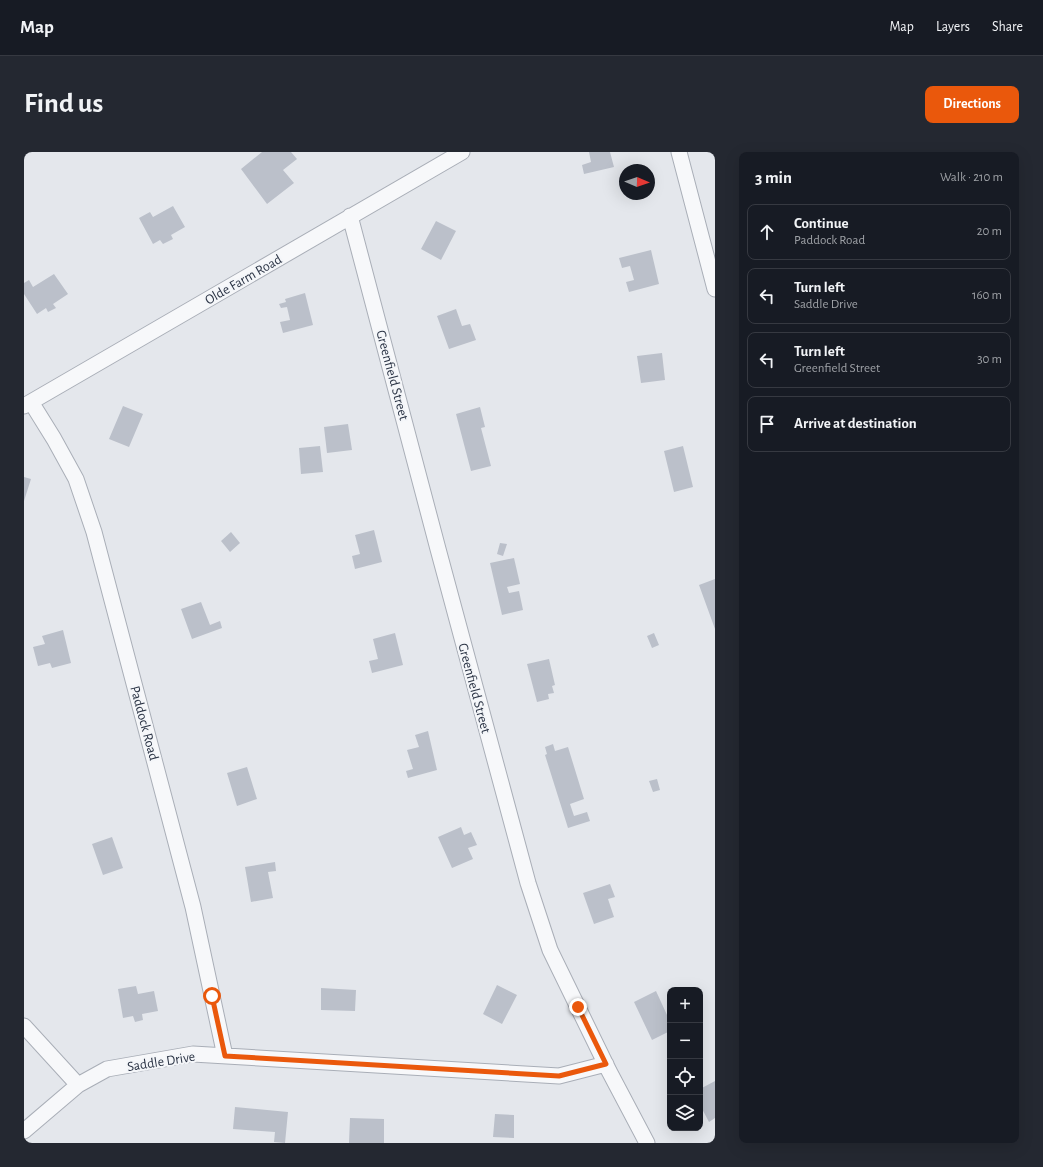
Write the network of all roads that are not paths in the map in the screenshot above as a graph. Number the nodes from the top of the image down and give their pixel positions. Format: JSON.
{"nodes":[{"id":1,"x":462,"y":152,"type":"edge"},
{"id":2,"x":679,"y":152,"type":"edge"},
{"id":3,"x":350,"y":216,"type":"junction"},
{"id":4,"x":715,"y":288,"type":"edge"},
{"id":5,"x":27,"y":404,"type":"edge"},
{"id":6,"x":24,"y":1026,"type":"edge"},
{"id":7,"x":225,"y":1056,"type":"junction"},
{"id":8,"x":606,"y":1064,"type":"junction"},
{"id":9,"x":78,"y":1085,"type":"junction"},
{"id":10,"x":24,"y":1131,"type":"edge"},
{"id":11,"x":647,"y":1143,"type":"edge"}],
"edges":[{"from":1,"to":3,"type":"street","name":"Olde Farm Road"},
{"from":2,"to":4,"type":"street"},
{"from":3,"to":5,"type":"street","name":"Olde Farm Road"},
{"from":3,"to":8,"type":"street","name":"Greenfield Street"},
{"from":5,"to":7,"type":"street","name":"Paddock Road"},
{"from":6,"to":9,"type":"street"},
{"from":7,"to":8,"type":"street","name":"Saddle Drive"},
{"from":7,"to":9,"type":"street","name":"Saddle Drive"},
{"from":8,"to":11,"type":"street","name":"Greenfield Street"},
{"from":9,"to":10,"type":"street","name":"Saddle Drive"}]}
